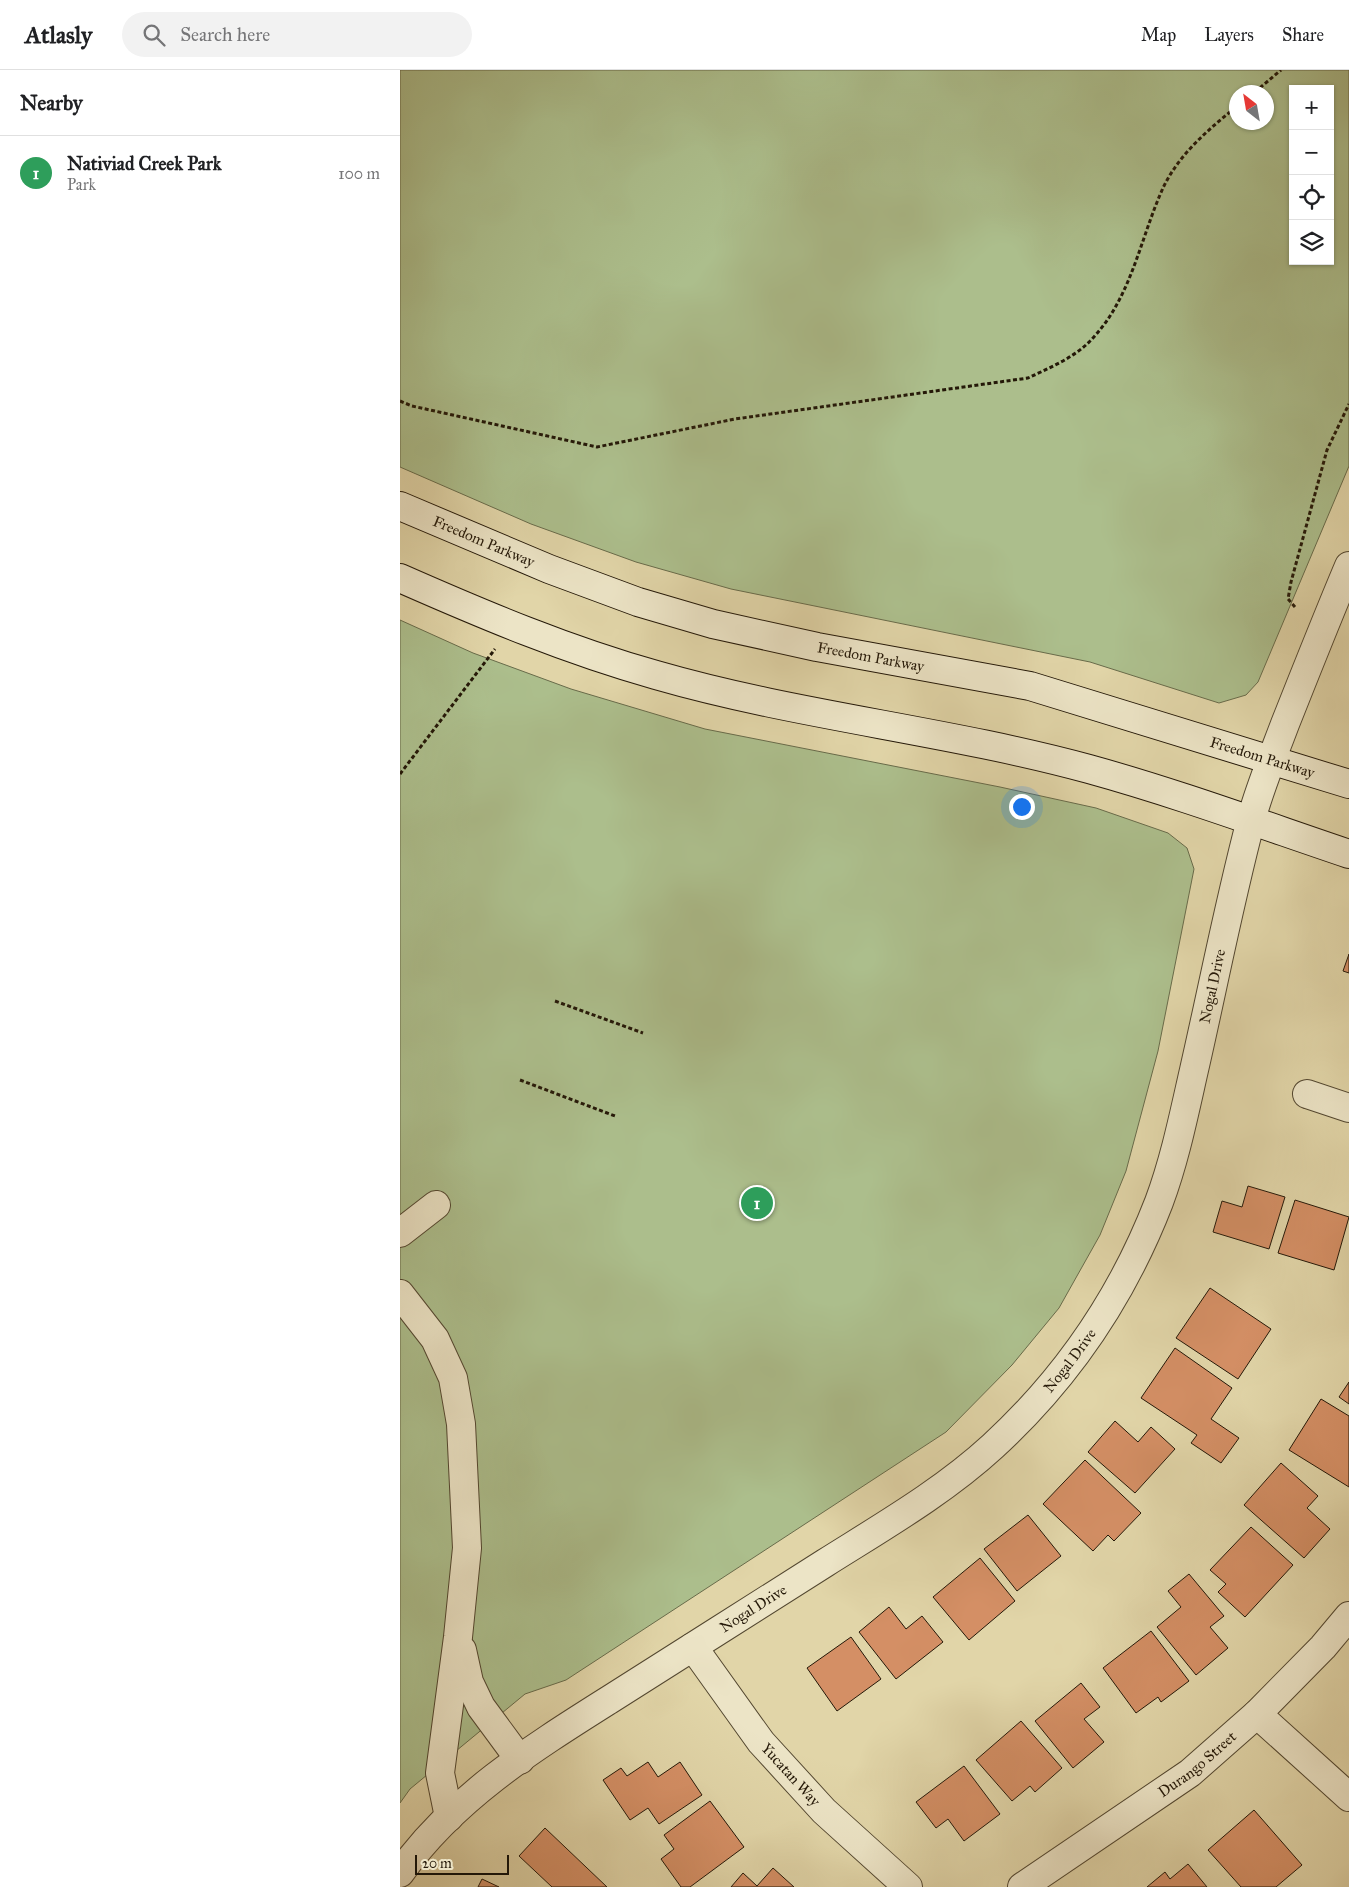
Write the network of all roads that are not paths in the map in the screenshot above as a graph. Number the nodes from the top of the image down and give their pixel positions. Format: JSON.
{"nodes":[{"id":1,"x":400,"y":506,"type":"edge"},
{"id":2,"x":1349,"y":566,"type":"edge"},
{"id":3,"x":400,"y":578,"type":"edge"},
{"id":4,"x":1271,"y":760,"type":"junction"},
{"id":5,"x":1349,"y":784,"type":"edge"},
{"id":6,"x":1251,"y":821,"type":"junction"},
{"id":7,"x":1349,"y":854,"type":"edge"},
{"id":8,"x":1307,"y":1094,"type":"dead end"},
{"id":9,"x":1349,"y":1108,"type":"edge"},
{"id":10,"x":436,"y":1205,"type":"dead end"},
{"id":11,"x":400,"y":1233,"type":"edge"},
{"id":12,"x":400,"y":1294,"type":"edge"},
{"id":13,"x":1349,"y":1616,"type":"edge"},
{"id":14,"x":458,"y":1637,"type":"junction"},
{"id":15,"x":693,"y":1647,"type":"junction"},
{"id":16,"x":1257,"y":1714,"type":"junction"},
{"id":17,"x":520,"y":1760,"type":"junction"},
{"id":18,"x":1349,"y":1797,"type":"edge"},
{"id":19,"x":448,"y":1817,"type":"junction"},
{"id":20,"x":400,"y":1873,"type":"edge"},
{"id":21,"x":908,"y":1887,"type":"edge"},
{"id":22,"x":1022,"y":1887,"type":"edge"}],
"edges":[{"from":1,"to":4,"type":"street","name":"Freedom Parkway"},
{"from":2,"to":4,"type":"street","name":"Nogal Drive"},
{"from":3,"to":6,"type":"street"},
{"from":4,"to":5,"type":"street","name":"Freedom Parkway"},
{"from":4,"to":6,"type":"street","name":"Nogal Drive"},
{"from":6,"to":7,"type":"street"},
{"from":6,"to":15,"type":"street","name":"Nogal Drive"},
{"from":8,"to":9,"type":"street"},
{"from":10,"to":11,"type":"street"},
{"from":12,"to":14,"type":"street"},
{"from":13,"to":16,"type":"street","name":"Durango Street"},
{"from":14,"to":17,"type":"street"},
{"from":14,"to":19,"type":"street"},
{"from":15,"to":17,"type":"street","name":"Nogal Drive"},
{"from":15,"to":21,"type":"street","name":"Yucatan Way"},
{"from":16,"to":18,"type":"street"},
{"from":16,"to":22,"type":"street","name":"Durango Street"},
{"from":17,"to":19,"type":"street","name":"Nogal Drive"},
{"from":19,"to":20,"type":"street","name":"Nogal Drive"}]}
